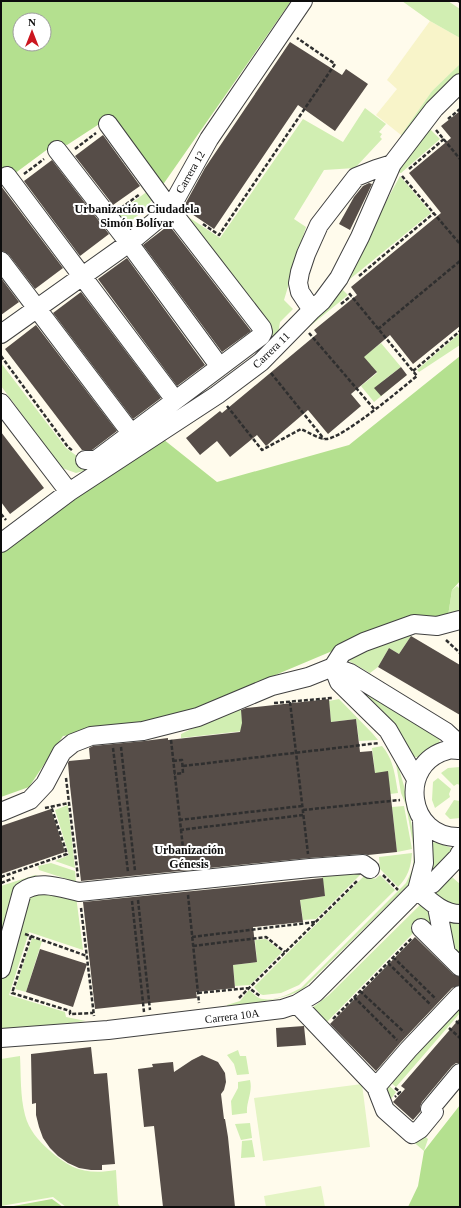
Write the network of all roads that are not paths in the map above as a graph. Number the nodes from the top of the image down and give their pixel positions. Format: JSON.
{"nodes":[{"id":1,"x":303,"y":1,"type":"edge"},
{"id":2,"x":460,"y":83,"type":"edge"},
{"id":3,"x":108,"y":124,"type":"road end"},
{"id":4,"x":60,"y":153,"type":"road end"},
{"id":5,"x":401,"y":170,"type":"junction"},
{"id":6,"x":10,"y":179,"type":"road end"},
{"id":7,"x":170,"y":209,"type":"junction"},
{"id":8,"x":129,"y":243,"type":"junction"},
{"id":9,"x":1,"y":261,"type":"edge"},
{"id":10,"x":82,"y":276,"type":"junction"},
{"id":11,"x":37,"y":309,"type":"junction"},
{"id":12,"x":306,"y":316,"type":"junction"},
{"id":13,"x":1,"y":334,"type":"edge"},
{"id":14,"x":220,"y":366,"type":"junction"},
{"id":15,"x":175,"y":400,"type":"junction"},
{"id":16,"x":1,"y":403,"type":"edge"},
{"id":17,"x":131,"y":433,"type":"junction"},
{"id":18,"x":85,"y":460,"type":"road end"},
{"id":19,"x":69,"y":492,"type":"junction"},
{"id":20,"x":1,"y":543,"type":"edge"},
{"id":21,"x":460,"y":620,"type":"edge"},
{"id":22,"x":333,"y":667,"type":"junction"},
{"id":23,"x":460,"y":745,"type":"edge"},
{"id":24,"x":460,"y":750,"type":"edge"},
{"id":25,"x":416,"y":779,"type":"junction"},
{"id":26,"x":1,"y":812,"type":"edge"},
{"id":27,"x":422,"y":820,"type":"junction"},
{"id":28,"x":460,"y":837,"type":"edge"},
{"id":29,"x":460,"y":853,"type":"edge"},
{"id":30,"x":370,"y":869,"type":"road end"},
{"id":31,"x":410,"y":888,"type":"junction"},
{"id":32,"x":437,"y":907,"type":"junction"},
{"id":33,"x":460,"y":914,"type":"edge"},
{"id":34,"x":421,"y":928,"type":"road end"},
{"id":35,"x":446,"y":953,"type":"junction"},
{"id":36,"x":460,"y":967,"type":"edge"},
{"id":37,"x":1,"y":969,"type":"edge"},
{"id":38,"x":460,"y":995,"type":"edge"},
{"id":39,"x":297,"y":1004,"type":"junction"},
{"id":40,"x":1,"y":1038,"type":"edge"},
{"id":41,"x":460,"y":1073,"type":"edge"},
{"id":42,"x":376,"y":1087,"type":"junction"}],
"edges":[{"from":1,"to":7,"type":"street","name":"Carrera 12"},
{"from":2,"to":5,"type":"street","name":"Carrera 11"},
{"from":3,"to":7,"type":"street"},
{"from":4,"to":8,"type":"street"},
{"from":5,"to":12,"type":"street","name":"Carrera 11"},
{"from":5,"to":12,"type":"street"},
{"from":6,"to":10,"type":"street"},
{"from":7,"to":8,"type":"street","name":"Carrera 12"},
{"from":7,"to":14,"type":"street"},
{"from":8,"to":10,"type":"street","name":"Carrera 12"},
{"from":8,"to":14,"type":"street"},
{"from":9,"to":11,"type":"street"},
{"from":10,"to":11,"type":"street","name":"Carrera 12"},
{"from":10,"to":15,"type":"street"},
{"from":11,"to":13,"type":"street","name":"Carrera 12"},
{"from":11,"to":17,"type":"street"},
{"from":12,"to":19,"type":"street","name":"Carrera 11"},
{"from":14,"to":15,"type":"street"},
{"from":15,"to":17,"type":"street"},
{"from":16,"to":19,"type":"street"},
{"from":17,"to":18,"type":"street"},
{"from":19,"to":20,"type":"street","name":"Carrera 11"},
{"from":21,"to":22,"type":"street"},
{"from":22,"to":23,"type":"street"},
{"from":22,"to":25,"type":"street"},
{"from":22,"to":26,"type":"street"},
{"from":24,"to":25,"type":"street"},
{"from":25,"to":27,"type":"street"},
{"from":27,"to":28,"type":"street"},
{"from":27,"to":31,"type":"street"},
{"from":29,"to":31,"type":"street"},
{"from":30,"to":37,"type":"street"},
{"from":31,"to":32,"type":"street"},
{"from":31,"to":39,"type":"street","name":"Carrera 10A"},
{"from":32,"to":33,"type":"street"},
{"from":32,"to":35,"type":"street"},
{"from":34,"to":35,"type":"street"},
{"from":35,"to":36,"type":"street"},
{"from":38,"to":42,"type":"street"},
{"from":39,"to":40,"type":"street","name":"Carrera 10A"},
{"from":39,"to":42,"type":"street"},
{"from":41,"to":42,"type":"street"}]}
